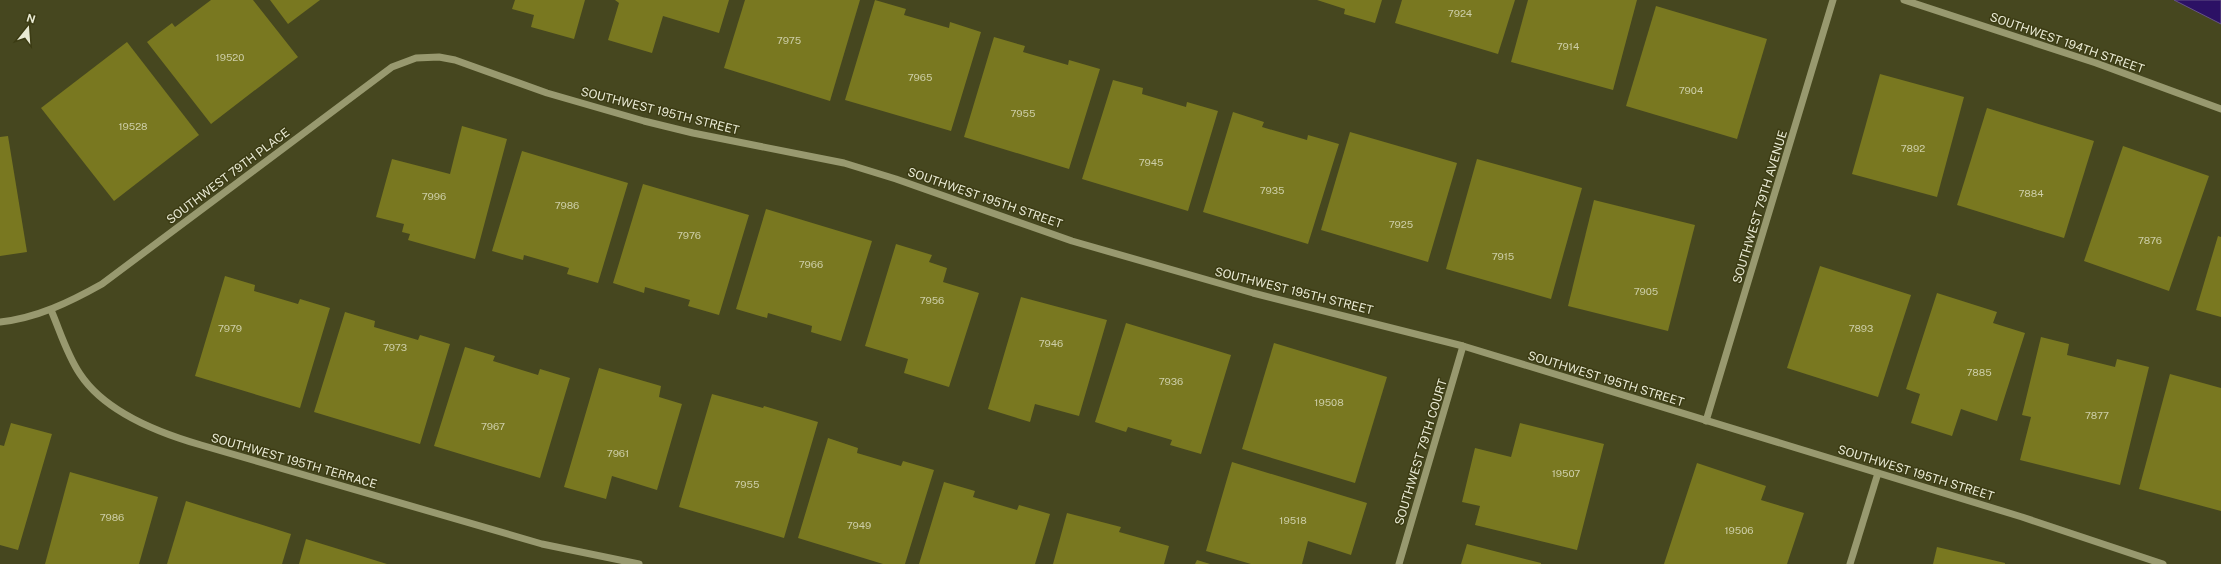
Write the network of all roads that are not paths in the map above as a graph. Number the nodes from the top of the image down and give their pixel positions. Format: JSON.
{"nodes":[{"id":1,"x":1834,"y":0,"type":"edge"},
{"id":2,"x":1904,"y":0,"type":"edge"},
{"id":3,"x":416,"y":58,"type":"joint"},
{"id":4,"x":2221,"y":109,"type":"edge"},
{"id":5,"x":51,"y":310,"type":"junction"},
{"id":6,"x":0,"y":322,"type":"edge"},
{"id":7,"x":1463,"y":346,"type":"junction"},
{"id":8,"x":1706,"y":421,"type":"junction"},
{"id":9,"x":1878,"y":473,"type":"junction"},
{"id":10,"x":639,"y":564,"type":"edge"},
{"id":11,"x":1399,"y":564,"type":"edge"},
{"id":12,"x":1850,"y":564,"type":"edge"},
{"id":13,"x":2163,"y":564,"type":"edge"}],
"edges":[{"from":1,"to":8,"type":"street","name":"SOUTHWEST 79TH AVENUE"},
{"from":2,"to":4,"type":"street","name":"SOUTHWEST 194TH STREET"},
{"from":3,"to":5,"type":"street","name":"SOUTHWEST 79TH PLACE"},
{"from":3,"to":7,"type":"street","name":"SOUTHWEST 195TH STREET"},
{"from":5,"to":6,"type":"street"},
{"from":5,"to":10,"type":"street","name":"SOUTHWEST 195TH TERRACE"},
{"from":7,"to":8,"type":"street","name":"SOUTHWEST 195TH STREET"},
{"from":7,"to":11,"type":"street","name":"SOUTHWEST 79TH COURT"},
{"from":8,"to":9,"type":"street","name":"SOUTHWEST 195TH STREET"},
{"from":9,"to":12,"type":"street"},
{"from":9,"to":13,"type":"street","name":"SOUTHWEST 195TH STREET"}]}
